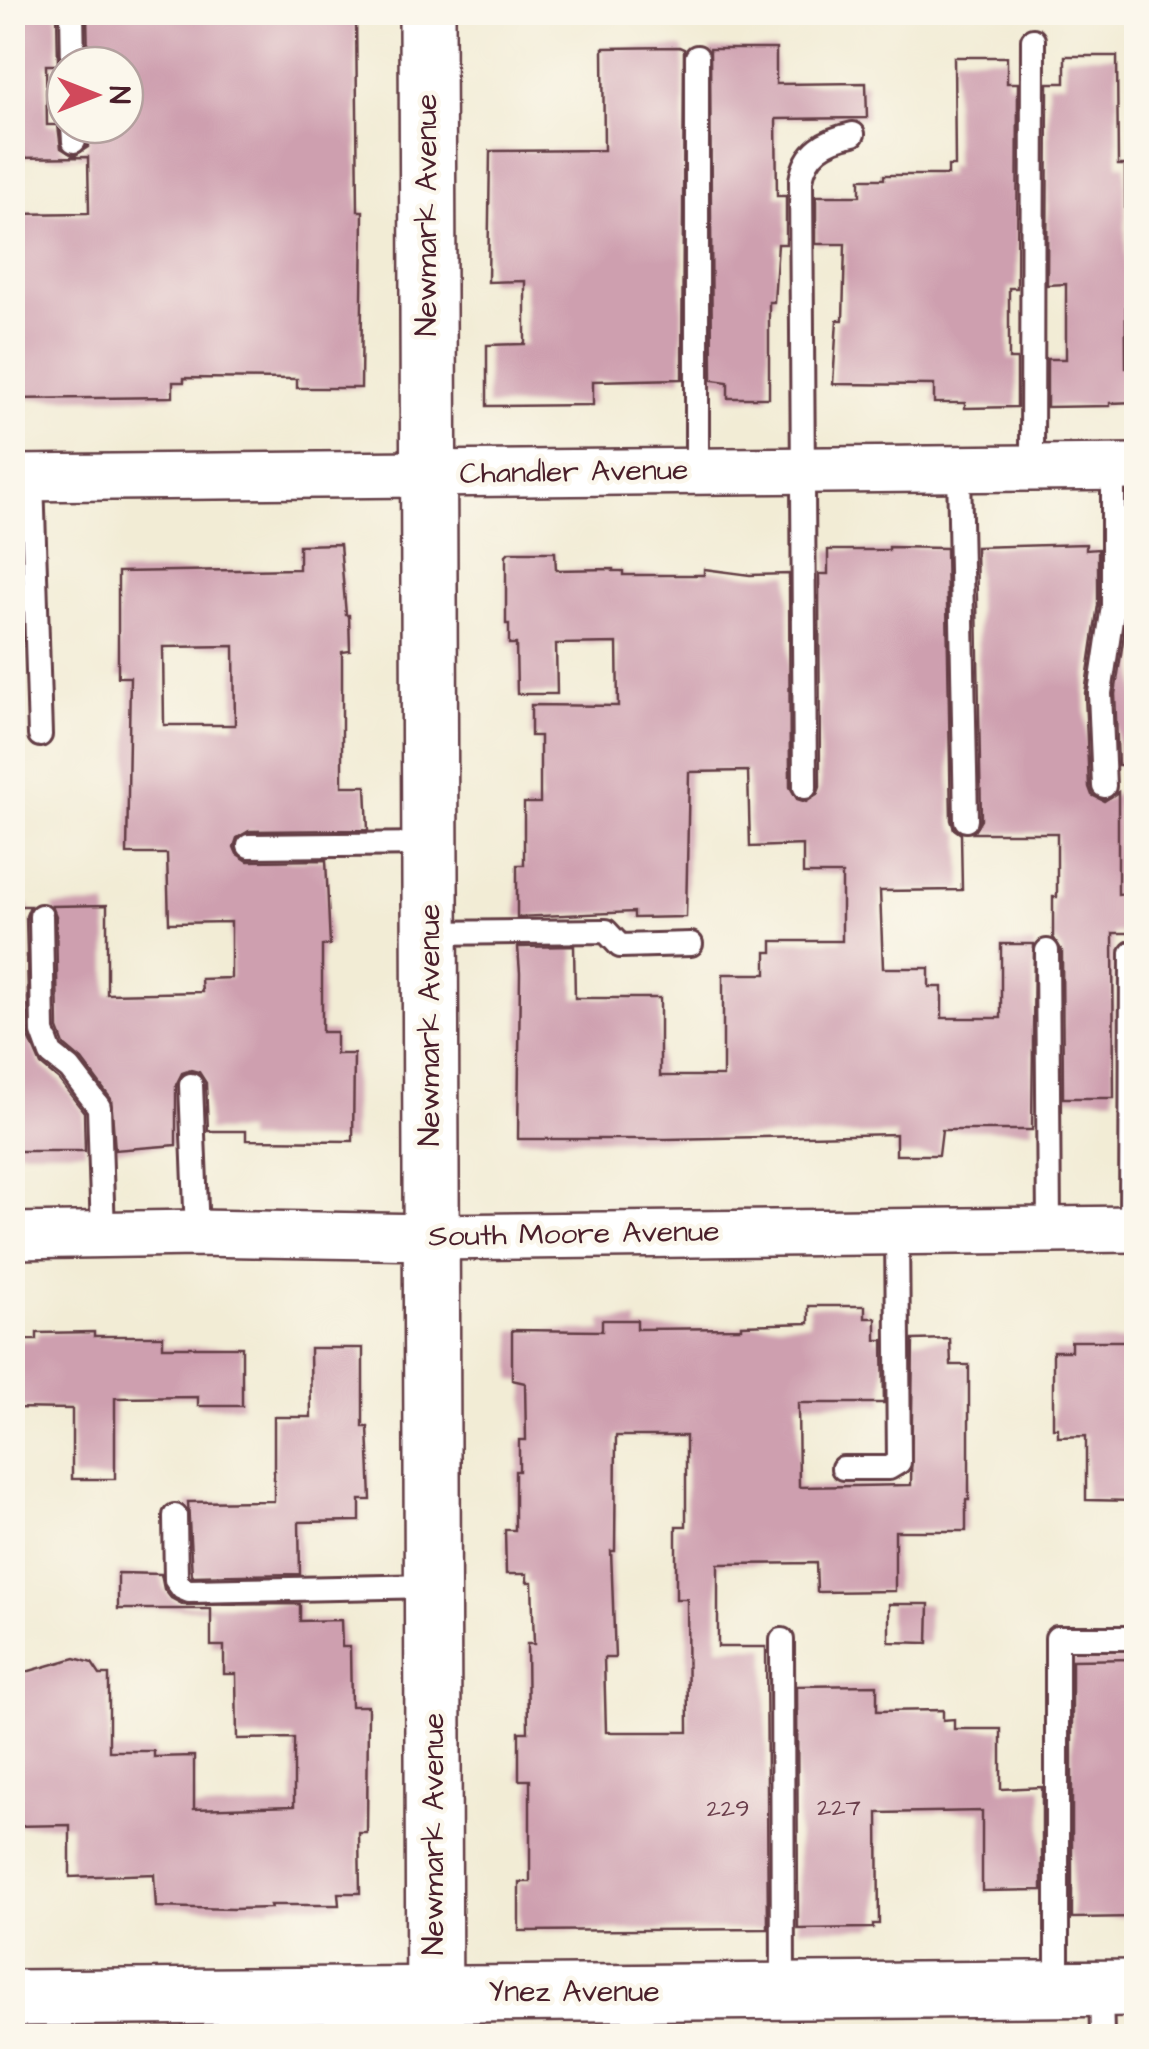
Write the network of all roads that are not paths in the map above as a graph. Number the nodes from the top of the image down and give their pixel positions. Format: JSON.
{"nodes":[{"id":1,"x":72,"y":12,"type":"edge"},
{"id":2,"x":427,"y":12,"type":"edge"},
{"id":3,"x":1034,"y":40,"type":"dead end"},
{"id":4,"x":73,"y":45,"type":"edge"},
{"id":5,"x":697,"y":57,"type":"dead end"},
{"id":6,"x":853,"y":134,"type":"dead end"},
{"id":7,"x":959,"y":468,"type":"junction"},
{"id":8,"x":1032,"y":468,"type":"junction"},
{"id":9,"x":1125,"y":468,"type":"edge"},
{"id":10,"x":801,"y":469,"type":"junction"},
{"id":11,"x":697,"y":470,"type":"junction"},
{"id":12,"x":427,"y":475,"type":"junction"},
{"id":13,"x":22,"y":478,"type":"edge"},
{"id":14,"x":40,"y":735,"type":"dead end"},
{"id":15,"x":1104,"y":786,"type":"dead end"},
{"id":16,"x":805,"y":787,"type":"dead end"},
{"id":17,"x":966,"y":820,"type":"dead end"},
{"id":18,"x":430,"y":844,"type":"junction"},
{"id":19,"x":249,"y":846,"type":"dead end"},
{"id":20,"x":41,"y":916,"type":"dead end"},
{"id":21,"x":430,"y":934,"type":"junction"},
{"id":22,"x":691,"y":944,"type":"dead end"},
{"id":23,"x":1047,"y":951,"type":"dead end"},
{"id":24,"x":1132,"y":952,"type":"dead end"},
{"id":25,"x":191,"y":1085,"type":"dead end"},
{"id":26,"x":1049,"y":1228,"type":"junction"},
{"id":27,"x":1134,"y":1228,"type":"edge"},
{"id":28,"x":897,"y":1229,"type":"junction"},
{"id":29,"x":197,"y":1233,"type":"junction"},
{"id":30,"x":103,"y":1234,"type":"junction"},
{"id":31,"x":12,"y":1236,"type":"edge"},
{"id":32,"x":431,"y":1237,"type":"junction"},
{"id":33,"x":843,"y":1468,"type":"dead end"},
{"id":34,"x":174,"y":1516,"type":"dead end"},
{"id":35,"x":433,"y":1586,"type":"junction"},
{"id":36,"x":1136,"y":1638,"type":"edge"},
{"id":37,"x":782,"y":1640,"type":"dead end"},
{"id":38,"x":783,"y":1991,"type":"junction"},
{"id":39,"x":12,"y":1998,"type":"edge"},
{"id":40,"x":1099,"y":2000,"type":"edge"},
{"id":41,"x":434,"y":2014,"type":"edge"}],
"edges":[{"from":1,"to":4,"type":"lane"},
{"from":2,"to":12,"type":"street","name":"Newmark Avenue"},
{"from":3,"to":8,"type":"lane"},
{"from":5,"to":11,"type":"lane"},
{"from":6,"to":10,"type":"lane"},
{"from":7,"to":8,"type":"street","name":"Chandler Avenue"},
{"from":7,"to":10,"type":"street","name":"Chandler Avenue"},
{"from":7,"to":17,"type":"lane"},
{"from":8,"to":9,"type":"street","name":"Chandler Avenue"},
{"from":9,"to":15,"type":"lane"},
{"from":10,"to":11,"type":"street","name":"Chandler Avenue"},
{"from":10,"to":16,"type":"lane"},
{"from":11,"to":12,"type":"street","name":"Chandler Avenue"},
{"from":12,"to":13,"type":"street","name":"Chandler Avenue"},
{"from":12,"to":18,"type":"street","name":"Newmark Avenue"},
{"from":13,"to":14,"type":"lane"},
{"from":18,"to":19,"type":"lane"},
{"from":18,"to":21,"type":"street","name":"Newmark Avenue"},
{"from":20,"to":30,"type":"lane"},
{"from":21,"to":22,"type":"lane"},
{"from":21,"to":32,"type":"street","name":"Newmark Avenue"},
{"from":23,"to":26,"type":"lane"},
{"from":24,"to":27,"type":"lane"},
{"from":25,"to":29,"type":"lane"},
{"from":26,"to":27,"type":"street","name":"South Moore Avenue"},
{"from":26,"to":28,"type":"street","name":"South Moore Avenue"},
{"from":28,"to":32,"type":"street","name":"South Moore Avenue"},
{"from":28,"to":33,"type":"lane"},
{"from":29,"to":30,"type":"street","name":"South Moore Avenue"},
{"from":29,"to":32,"type":"street","name":"South Moore Avenue"},
{"from":30,"to":31,"type":"street","name":"South Moore Avenue"},
{"from":32,"to":35,"type":"street","name":"Newmark Avenue"},
{"from":34,"to":35,"type":"lane"},
{"from":35,"to":41,"type":"street","name":"Newmark Avenue"},
{"from":36,"to":40,"type":"lane"},
{"from":37,"to":38,"type":"lane"},
{"from":38,"to":40,"type":"street","name":"Ynez Avenue"},
{"from":38,"to":41,"type":"street","name":"Ynez Avenue"},
{"from":39,"to":41,"type":"street","name":"Ynez Avenue"}]}
